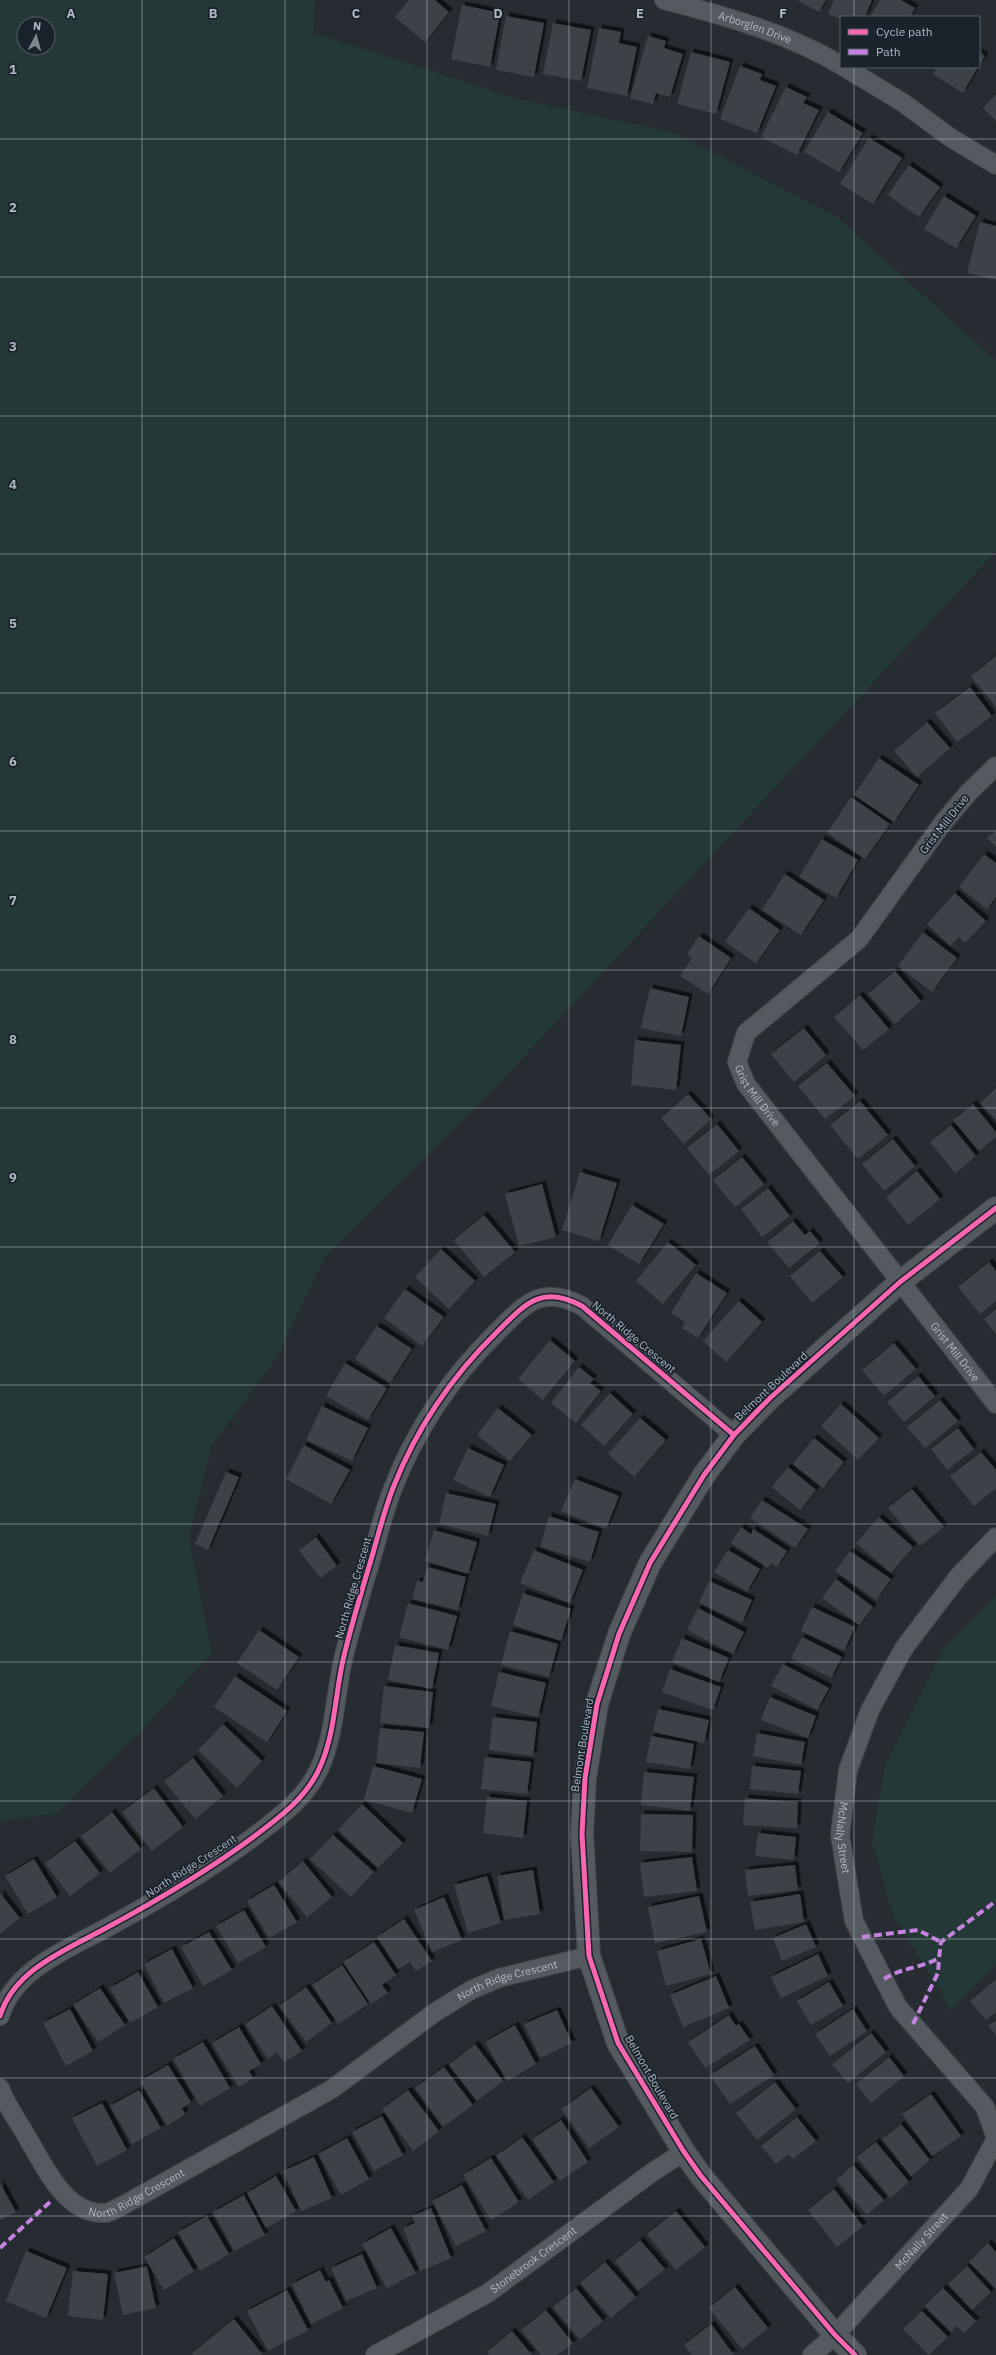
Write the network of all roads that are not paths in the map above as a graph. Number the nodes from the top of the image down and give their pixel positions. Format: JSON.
{"nodes":[{"id":1,"x":664,"y":0,"type":"edge"},
{"id":2,"x":840,"y":64,"type":"edge"},
{"id":3,"x":846,"y":68,"type":"edge"},
{"id":4,"x":996,"y":165,"type":"edge"},
{"id":5,"x":996,"y":766,"type":"edge"},
{"id":6,"x":996,"y":1208,"type":"edge"},
{"id":7,"x":900,"y":1282,"type":"junction"},
{"id":8,"x":996,"y":1404,"type":"edge"},
{"id":9,"x":734,"y":1435,"type":"junction"},
{"id":10,"x":996,"y":1537,"type":"edge"},
{"id":11,"x":590,"y":1956,"type":"junction"},
{"id":12,"x":0,"y":2016,"type":"edge"},
{"id":13,"x":0,"y":2088,"type":"edge"},
{"id":14,"x":996,"y":2138,"type":"edge"},
{"id":15,"x":684,"y":2152,"type":"junction"},
{"id":16,"x":835,"y":2335,"type":"junction"},
{"id":17,"x":375,"y":2355,"type":"edge"},
{"id":18,"x":812,"y":2355,"type":"edge"},
{"id":19,"x":855,"y":2355,"type":"edge"}],
"edges":[{"from":1,"to":2,"type":"street","name":"Arborglen Drive"},
{"from":3,"to":4,"type":"street"},
{"from":5,"to":7,"type":"street","name":"Grist Mill Drive"},
{"from":6,"to":7,"type":"street","name":"Belmont Boulevard"},
{"from":7,"to":8,"type":"street","name":"Grist Mill Drive"},
{"from":7,"to":9,"type":"street","name":"Belmont Boulevard"},
{"from":9,"to":11,"type":"street","name":"Belmont Boulevard"},
{"from":9,"to":12,"type":"street","name":"North Ridge Crescent"},
{"from":10,"to":14,"type":"street","name":"McNally Street"},
{"from":11,"to":13,"type":"street","name":"North Ridge Crescent"},
{"from":11,"to":15,"type":"street","name":"Belmont Boulevard"},
{"from":14,"to":16,"type":"street","name":"McNally Street"},
{"from":15,"to":16,"type":"street","name":"Belmont Boulevard"},
{"from":15,"to":17,"type":"street","name":"Stonebrook Crescent"},
{"from":16,"to":18,"type":"street"},
{"from":16,"to":19,"type":"street","name":"Belmont Boulevard"}]}
